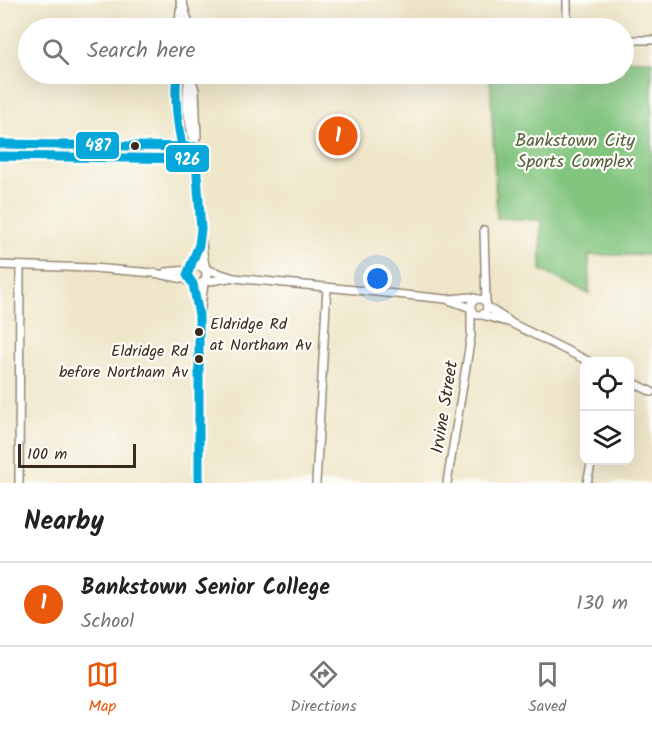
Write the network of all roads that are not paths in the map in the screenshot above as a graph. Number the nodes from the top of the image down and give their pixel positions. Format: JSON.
{"nodes":[{"id":1,"x":567,"y":0,"type":"edge"},
{"id":2,"x":181,"y":3,"type":"edge"},
{"id":3,"x":180,"y":18,"type":"edge"},
{"id":4,"x":186,"y":18,"type":"edge"},
{"id":5,"x":567,"y":18,"type":"edge"},
{"id":6,"x":634,"y":39,"type":"edge"},
{"id":7,"x":652,"y":40,"type":"edge"},
{"id":8,"x":188,"y":84,"type":"edge"},
{"id":9,"x":0,"y":144,"type":"edge"},
{"id":10,"x":195,"y":147,"type":"junction"},
{"id":11,"x":484,"y":230,"type":"dead end"},
{"id":12,"x":200,"y":241,"type":"junction"},
{"id":13,"x":0,"y":266,"type":"edge"},
{"id":14,"x":20,"y":266,"type":"junction"},
{"id":15,"x":191,"y":268,"type":"junction"},
{"id":16,"x":206,"y":269,"type":"junction"},
{"id":17,"x":154,"y":273,"type":"junction"},
{"id":18,"x":234,"y":278,"type":"junction"},
{"id":19,"x":197,"y":282,"type":"junction"},
{"id":20,"x":327,"y":287,"type":"junction"},
{"id":21,"x":446,"y":299,"type":"junction"},
{"id":22,"x":483,"y":302,"type":"junction"},
{"id":23,"x":471,"y":309,"type":"junction"},
{"id":24,"x":481,"y":315,"type":"junction"},
{"id":25,"x":511,"y":323,"type":"junction"},
{"id":26,"x":471,"y":336,"type":"junction"},
{"id":27,"x":581,"y":357,"type":"edge"},
{"id":28,"x":634,"y":383,"type":"edge"},
{"id":29,"x":652,"y":392,"type":"edge"},
{"id":30,"x":591,"y":465,"type":"edge"},
{"id":31,"x":19,"y":483,"type":"edge"},
{"id":32,"x":199,"y":483,"type":"edge"},
{"id":33,"x":316,"y":483,"type":"edge"},
{"id":34,"x":447,"y":483,"type":"edge"},
{"id":35,"x":587,"y":483,"type":"edge"}],
"edges":[{"from":1,"to":5,"type":"street"},
{"from":2,"to":3,"type":"street"},
{"from":2,"to":4,"type":"street"},
{"from":6,"to":7,"type":"street"},
{"from":8,"to":10,"type":"street"},
{"from":9,"to":10,"type":"street"},
{"from":10,"to":12,"type":"street"},
{"from":11,"to":22,"type":"street"},
{"from":12,"to":15,"type":"street"},
{"from":12,"to":16,"type":"street"},
{"from":13,"to":14,"type":"street"},
{"from":14,"to":17,"type":"street"},
{"from":14,"to":31,"type":"street"},
{"from":15,"to":16,"type":"street"},
{"from":15,"to":17,"type":"street"},
{"from":15,"to":19,"type":"street"},
{"from":16,"to":18,"type":"street"},
{"from":16,"to":19,"type":"street"},
{"from":17,"to":19,"type":"street"},
{"from":18,"to":19,"type":"street"},
{"from":18,"to":20,"type":"street"},
{"from":19,"to":32,"type":"street"},
{"from":20,"to":21,"type":"street"},
{"from":20,"to":33,"type":"street"},
{"from":21,"to":22,"type":"street"},
{"from":21,"to":23,"type":"street"},
{"from":22,"to":23,"type":"street"},
{"from":22,"to":24,"type":"street"},
{"from":22,"to":25,"type":"street"},
{"from":23,"to":24,"type":"street"},
{"from":23,"to":26,"type":"street","name":"Irvine Street"},
{"from":24,"to":25,"type":"street"},
{"from":24,"to":26,"type":"street","name":"Irvine Street"},
{"from":25,"to":27,"type":"street"},
{"from":26,"to":34,"type":"street","name":"Irvine Street"},
{"from":28,"to":29,"type":"street"},
{"from":30,"to":35,"type":"street"}]}
